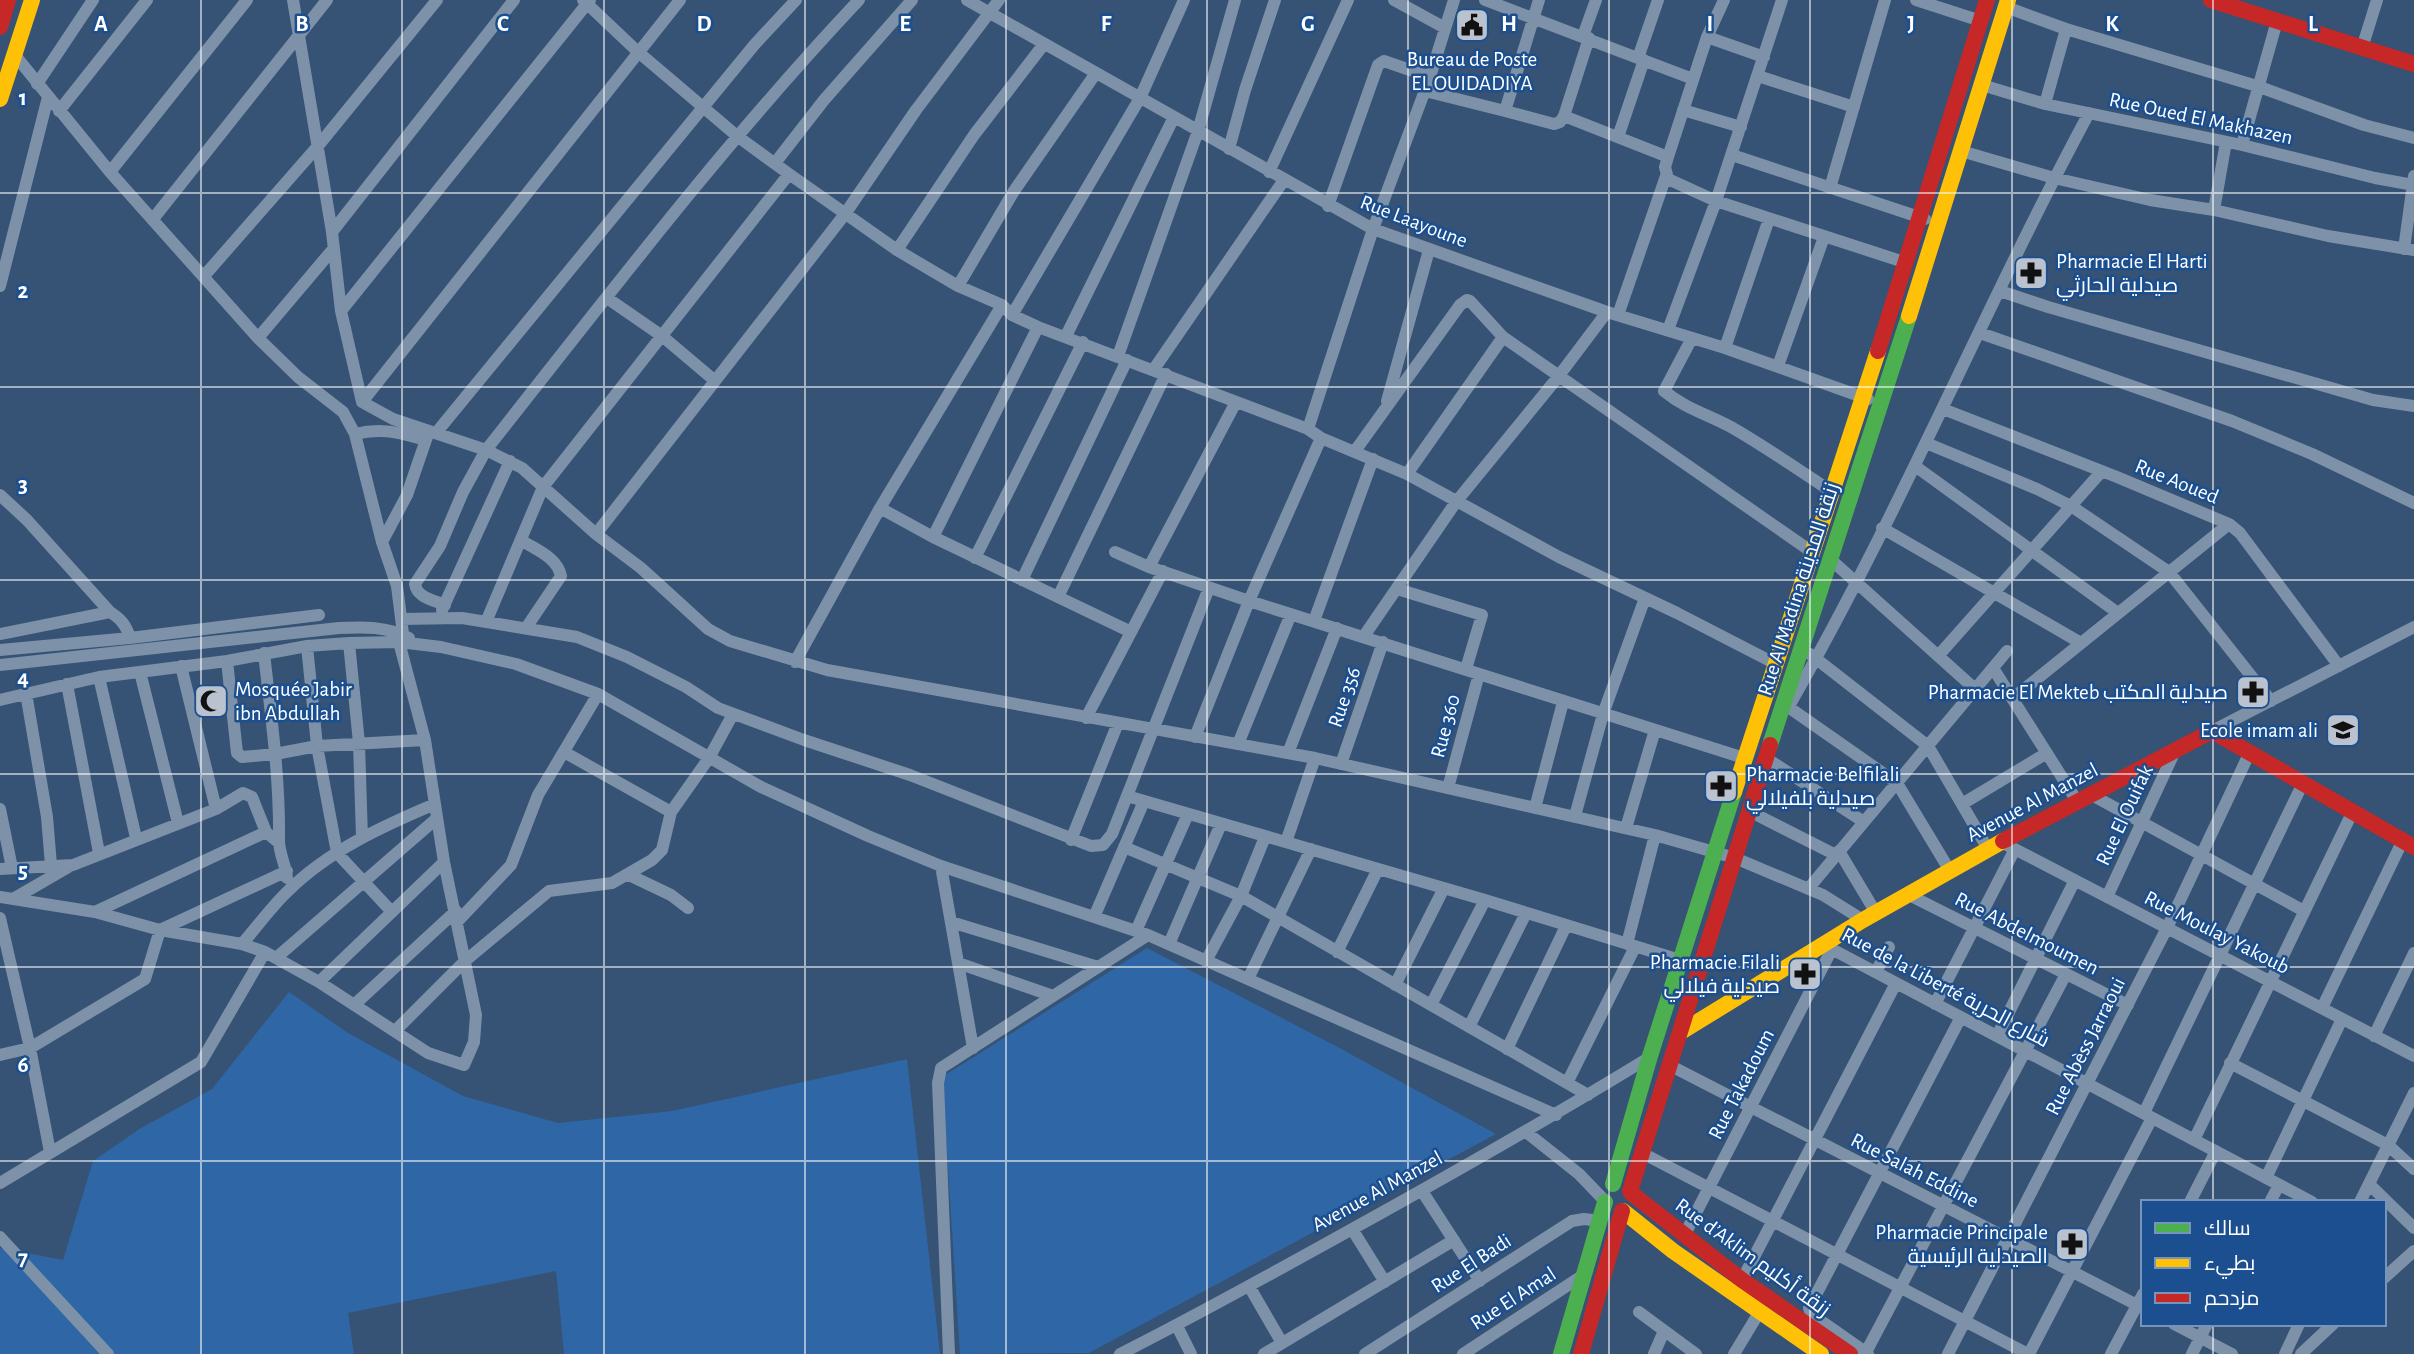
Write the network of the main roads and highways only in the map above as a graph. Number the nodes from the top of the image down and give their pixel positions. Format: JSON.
{"nodes":[{"id":1,"x":8,"y":0,"type":"edge"},
{"id":2,"x":32,"y":0,"type":"edge"},
{"id":3,"x":1987,"y":0,"type":"edge"},
{"id":4,"x":2211,"y":0,"type":"edge"},
{"id":5,"x":2253,"y":0,"type":"edge"},
{"id":6,"x":2007,"y":3,"type":"edge"},
{"id":7,"x":0,"y":27,"type":"edge"},
{"id":8,"x":2364,"y":42,"type":"junction"},
{"id":9,"x":2414,"y":51,"type":"edge"},
{"id":10,"x":2414,"y":64,"type":"edge"},
{"id":11,"x":0,"y":99,"type":"edge"},
{"id":12,"x":2409,"y":844,"type":"edge"},
{"id":13,"x":1681,"y":1032,"type":"junction"},
{"id":14,"x":1631,"y":1192,"type":"junction"},
{"id":15,"x":1608,"y":1193,"type":"junction"},
{"id":16,"x":1623,"y":1211,"type":"junction"},
{"id":17,"x":1814,"y":1352,"type":"edge"},
{"id":18,"x":1560,"y":1354,"type":"edge"},
{"id":19,"x":1581,"y":1354,"type":"edge"},
{"id":20,"x":1862,"y":1354,"type":"edge"}],
"edges":[{"from":1,"to":7,"type":"main road"},
{"from":2,"to":11,"type":"main road"},
{"from":3,"to":15,"type":"main road","name":"Rue Al Madina زنقة المدينة"},
{"from":4,"to":8,"type":"main road"},
{"from":5,"to":8,"type":"main road"},
{"from":6,"to":13,"type":"main road","name":"Rue Al Madina زنقة المدينة"},
{"from":8,"to":9,"type":"main road"},
{"from":8,"to":10,"type":"main road"},
{"from":12,"to":13,"type":"main road","name":"Avenue Al Manzel"},
{"from":13,"to":14,"type":"main road","name":"Rue Al Madina زنقة المدينة"},
{"from":14,"to":15,"type":"main road"},
{"from":14,"to":16,"type":"main road"},
{"from":14,"to":20,"type":"main road","name":"Rue d’Aklim زنقة أكليم"},
{"from":15,"to":16,"type":"main road"},
{"from":15,"to":18,"type":"main road","name":"Rue Al Madina زنقة المدينة"},
{"from":16,"to":17,"type":"main road","name":"Rue d’Aklim زنقة أكليم"},
{"from":16,"to":19,"type":"main road"}]}
